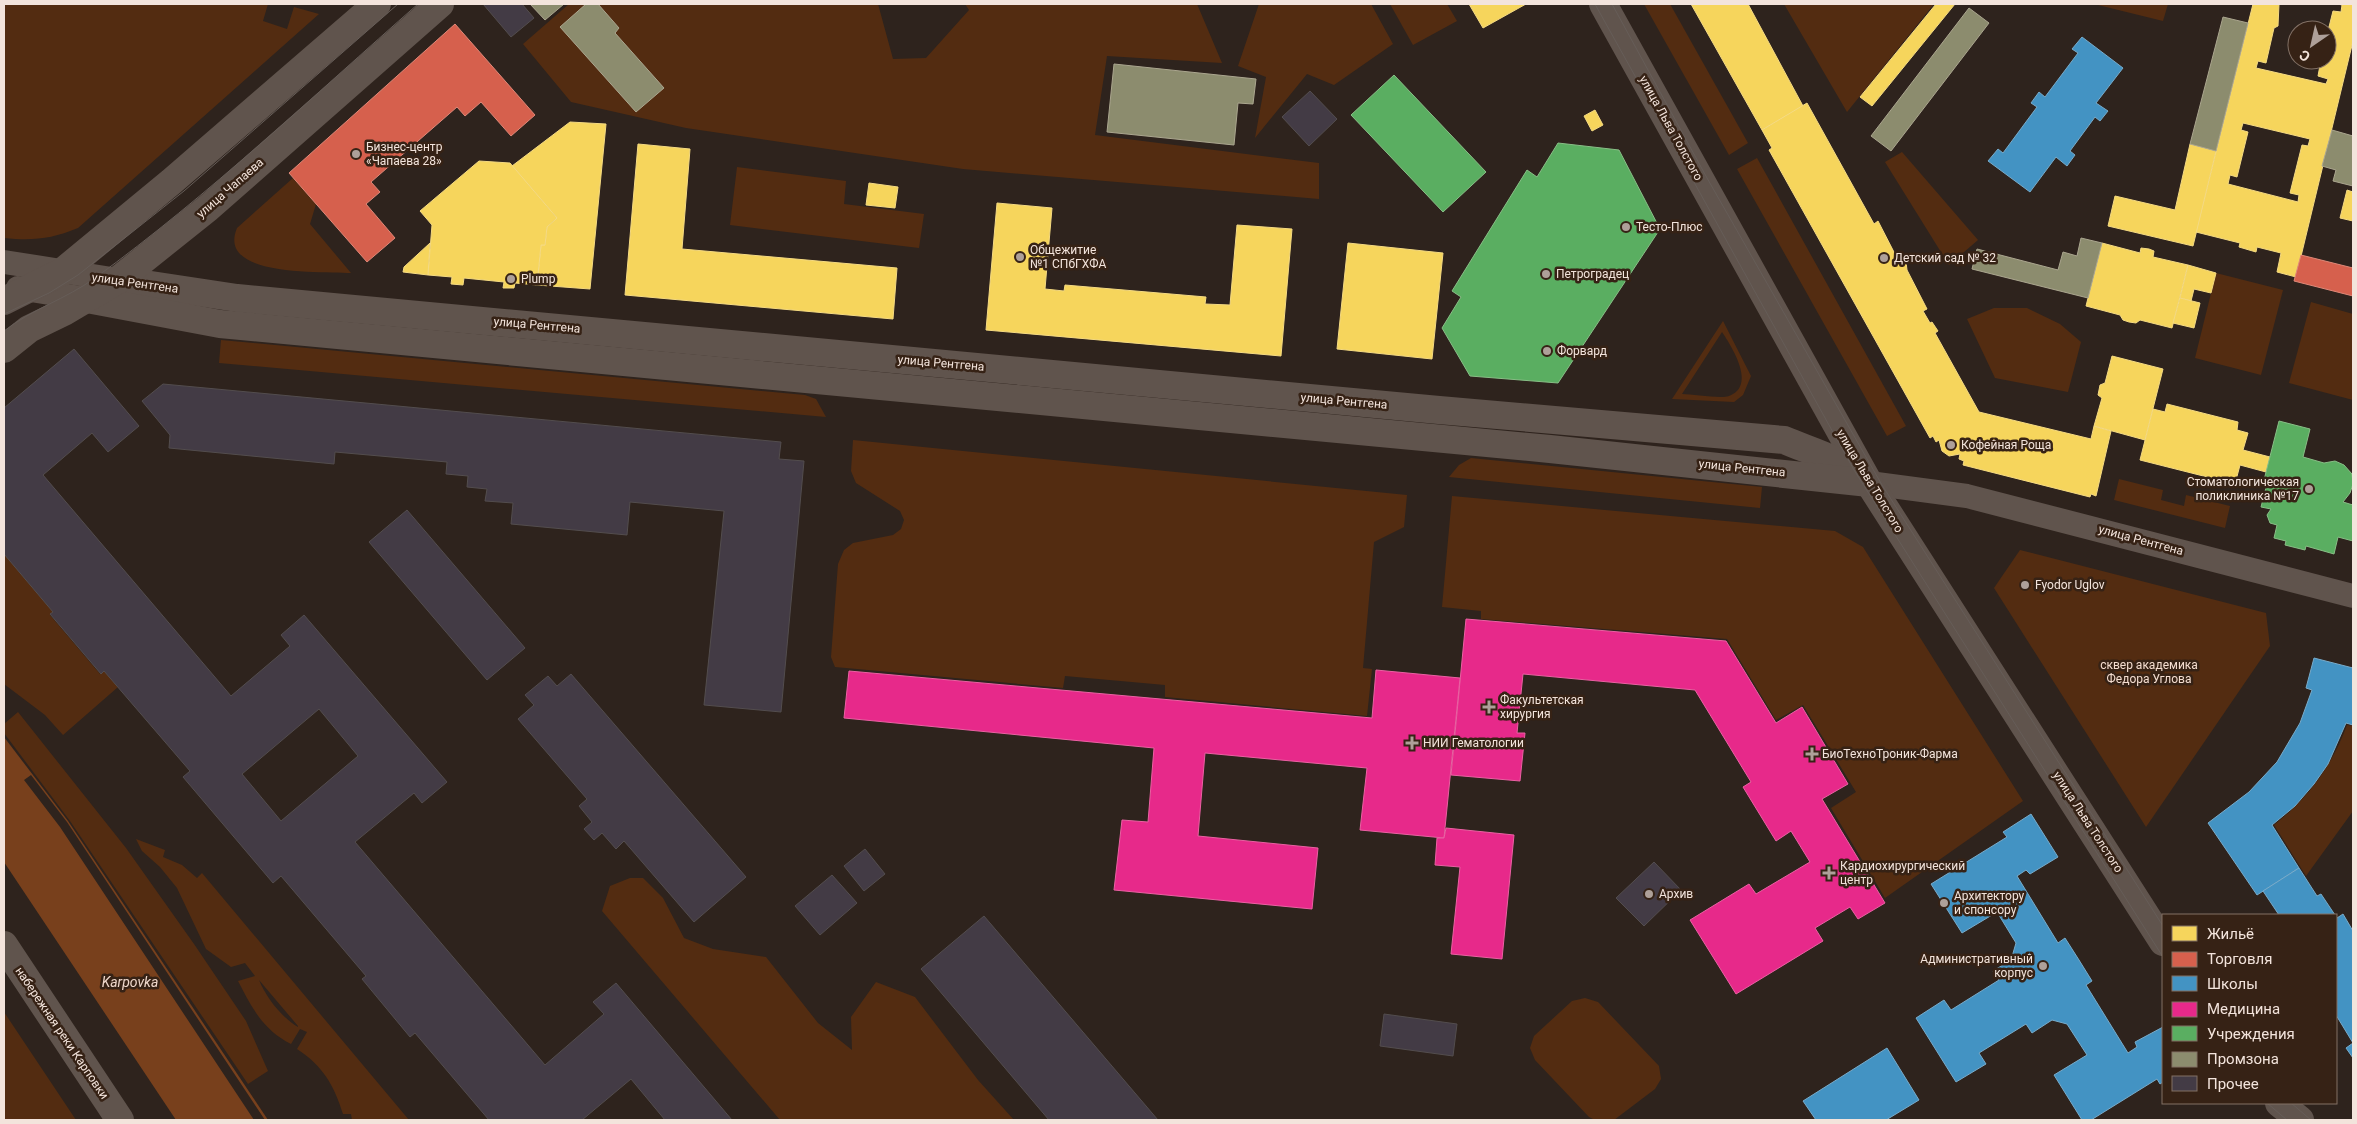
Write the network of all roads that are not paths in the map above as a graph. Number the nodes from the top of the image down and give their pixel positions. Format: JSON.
{"nodes":[{"id":1,"x":377,"y":4,"type":"edge"},
{"id":2,"x":440,"y":4,"type":"edge"},
{"id":3,"x":1603,"y":4,"type":"edge"},
{"id":4,"x":4,"y":262,"type":"edge"},
{"id":5,"x":62,"y":272,"type":"junction"},
{"id":6,"x":118,"y":280,"type":"junction"},
{"id":7,"x":16,"y":288,"type":"edge"},
{"id":8,"x":87,"y":299,"type":"junction"},
{"id":9,"x":4,"y":301,"type":"edge"},
{"id":10,"x":4,"y":349,"type":"edge"},
{"id":11,"x":1869,"y":483,"type":"junction"},
{"id":12,"x":2353,"y":596,"type":"edge"},
{"id":13,"x":2162,"y":940,"type":"edge"},
{"id":14,"x":4,"y":945,"type":"edge"},
{"id":15,"x":2280,"y":1104,"type":"edge"},
{"id":16,"x":120,"y":1120,"type":"edge"},
{"id":17,"x":2300,"y":1120,"type":"edge"}],
"edges":[{"from":1,"to":5,"type":"street"},
{"from":2,"to":6,"type":"street","name":"улица Чапаева"},
{"from":3,"to":11,"type":"street","name":"улица Льва Толстого"},
{"from":4,"to":5,"type":"street","name":"улица Рентгена"},
{"from":5,"to":6,"type":"street","name":"улица Рентгена"},
{"from":5,"to":7,"type":"street"},
{"from":6,"to":8,"type":"street","name":"улица Чапаева"},
{"from":6,"to":11,"type":"street","name":"улица Рентгена"},
{"from":7,"to":8,"type":"street","name":"улица Рентгена"},
{"from":7,"to":9,"type":"street"},
{"from":8,"to":10,"type":"street","name":"улица Чапаева"},
{"from":8,"to":11,"type":"street","name":"улица Рентгена"},
{"from":11,"to":12,"type":"street","name":"улица Рентгена"},
{"from":11,"to":13,"type":"street","name":"улица Льва Толстого"},
{"from":14,"to":16,"type":"street","name":"набережная реки Карповки"},
{"from":15,"to":17,"type":"street"}]}
